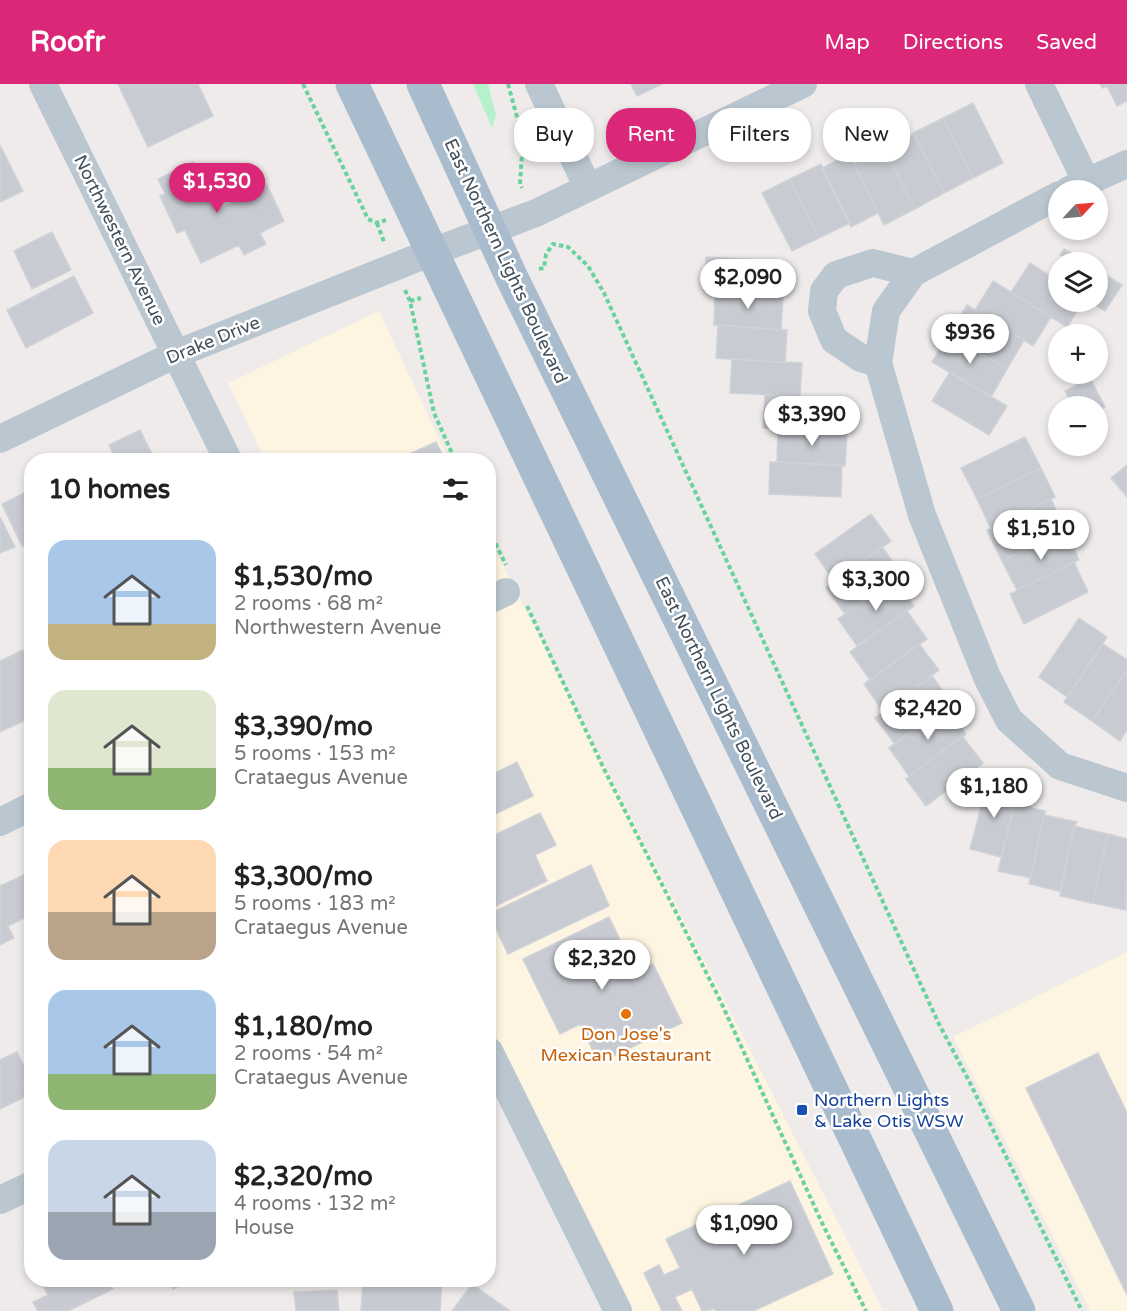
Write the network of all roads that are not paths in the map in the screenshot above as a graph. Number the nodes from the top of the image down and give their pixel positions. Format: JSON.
{"nodes":[{"id":1,"x":43,"y":84,"type":"edge"},
{"id":2,"x":352,"y":84,"type":"edge"},
{"id":3,"x":423,"y":84,"type":"edge"},
{"id":4,"x":539,"y":84,"type":"edge"},
{"id":5,"x":1039,"y":84,"type":"edge"},
{"id":6,"x":794,"y":86,"type":"edge"},
{"id":7,"x":1127,"y":164,"type":"edge"},
{"id":8,"x":1075,"y":180,"type":"edge"},
{"id":9,"x":1091,"y":180,"type":"edge"},
{"id":10,"x":588,"y":188,"type":"junction"},
{"id":11,"x":1048,"y":201,"type":"edge"},
{"id":12,"x":490,"y":230,"type":"junction"},
{"id":13,"x":432,"y":252,"type":"junction"},
{"id":14,"x":913,"y":273,"type":"junction"},
{"id":15,"x":176,"y":354,"type":"junction"},
{"id":16,"x":878,"y":363,"type":"junction"},
{"id":17,"x":0,"y":439,"type":"edge"},
{"id":18,"x":225,"y":453,"type":"edge"},
{"id":19,"x":1127,"y":788,"type":"edge"},
{"id":20,"x":24,"y":810,"type":"edge"},
{"id":21,"x":0,"y":822,"type":"edge"},
{"id":22,"x":496,"y":1065,"type":"edge"},
{"id":23,"x":24,"y":1189,"type":"edge"},
{"id":24,"x":0,"y":1200,"type":"edge"},
{"id":25,"x":618,"y":1311,"type":"edge"},
{"id":26,"x":937,"y":1311,"type":"edge"},
{"id":27,"x":1019,"y":1311,"type":"edge"}],
"edges":[{"from":1,"to":15,"type":"street","name":"Northwestern Avenue"},
{"from":2,"to":13,"type":"main road"},
{"from":3,"to":12,"type":"main road","name":"East Northern Lights Boulevard"},
{"from":4,"to":10,"type":"street"},
{"from":5,"to":8,"type":"street"},
{"from":6,"to":10,"type":"street","name":"Drake Drive"},
{"from":7,"to":9,"type":"street"},
{"from":10,"to":12,"type":"street","name":"Drake Drive"},
{"from":11,"to":14,"type":"street"},
{"from":12,"to":13,"type":"street","name":"Drake Drive"},
{"from":12,"to":27,"type":"main road","name":"East Northern Lights Boulevard"},
{"from":13,"to":15,"type":"street","name":"Drake Drive"},
{"from":13,"to":26,"type":"main road"},
{"from":14,"to":16,"type":"street"},
{"from":14,"to":16,"type":"street"},
{"from":15,"to":17,"type":"street","name":"Drake Drive"},
{"from":15,"to":18,"type":"street","name":"Northwestern Avenue"},
{"from":16,"to":19,"type":"street"},
{"from":20,"to":21,"type":"street"},
{"from":22,"to":25,"type":"street"},
{"from":23,"to":24,"type":"street"}]}
